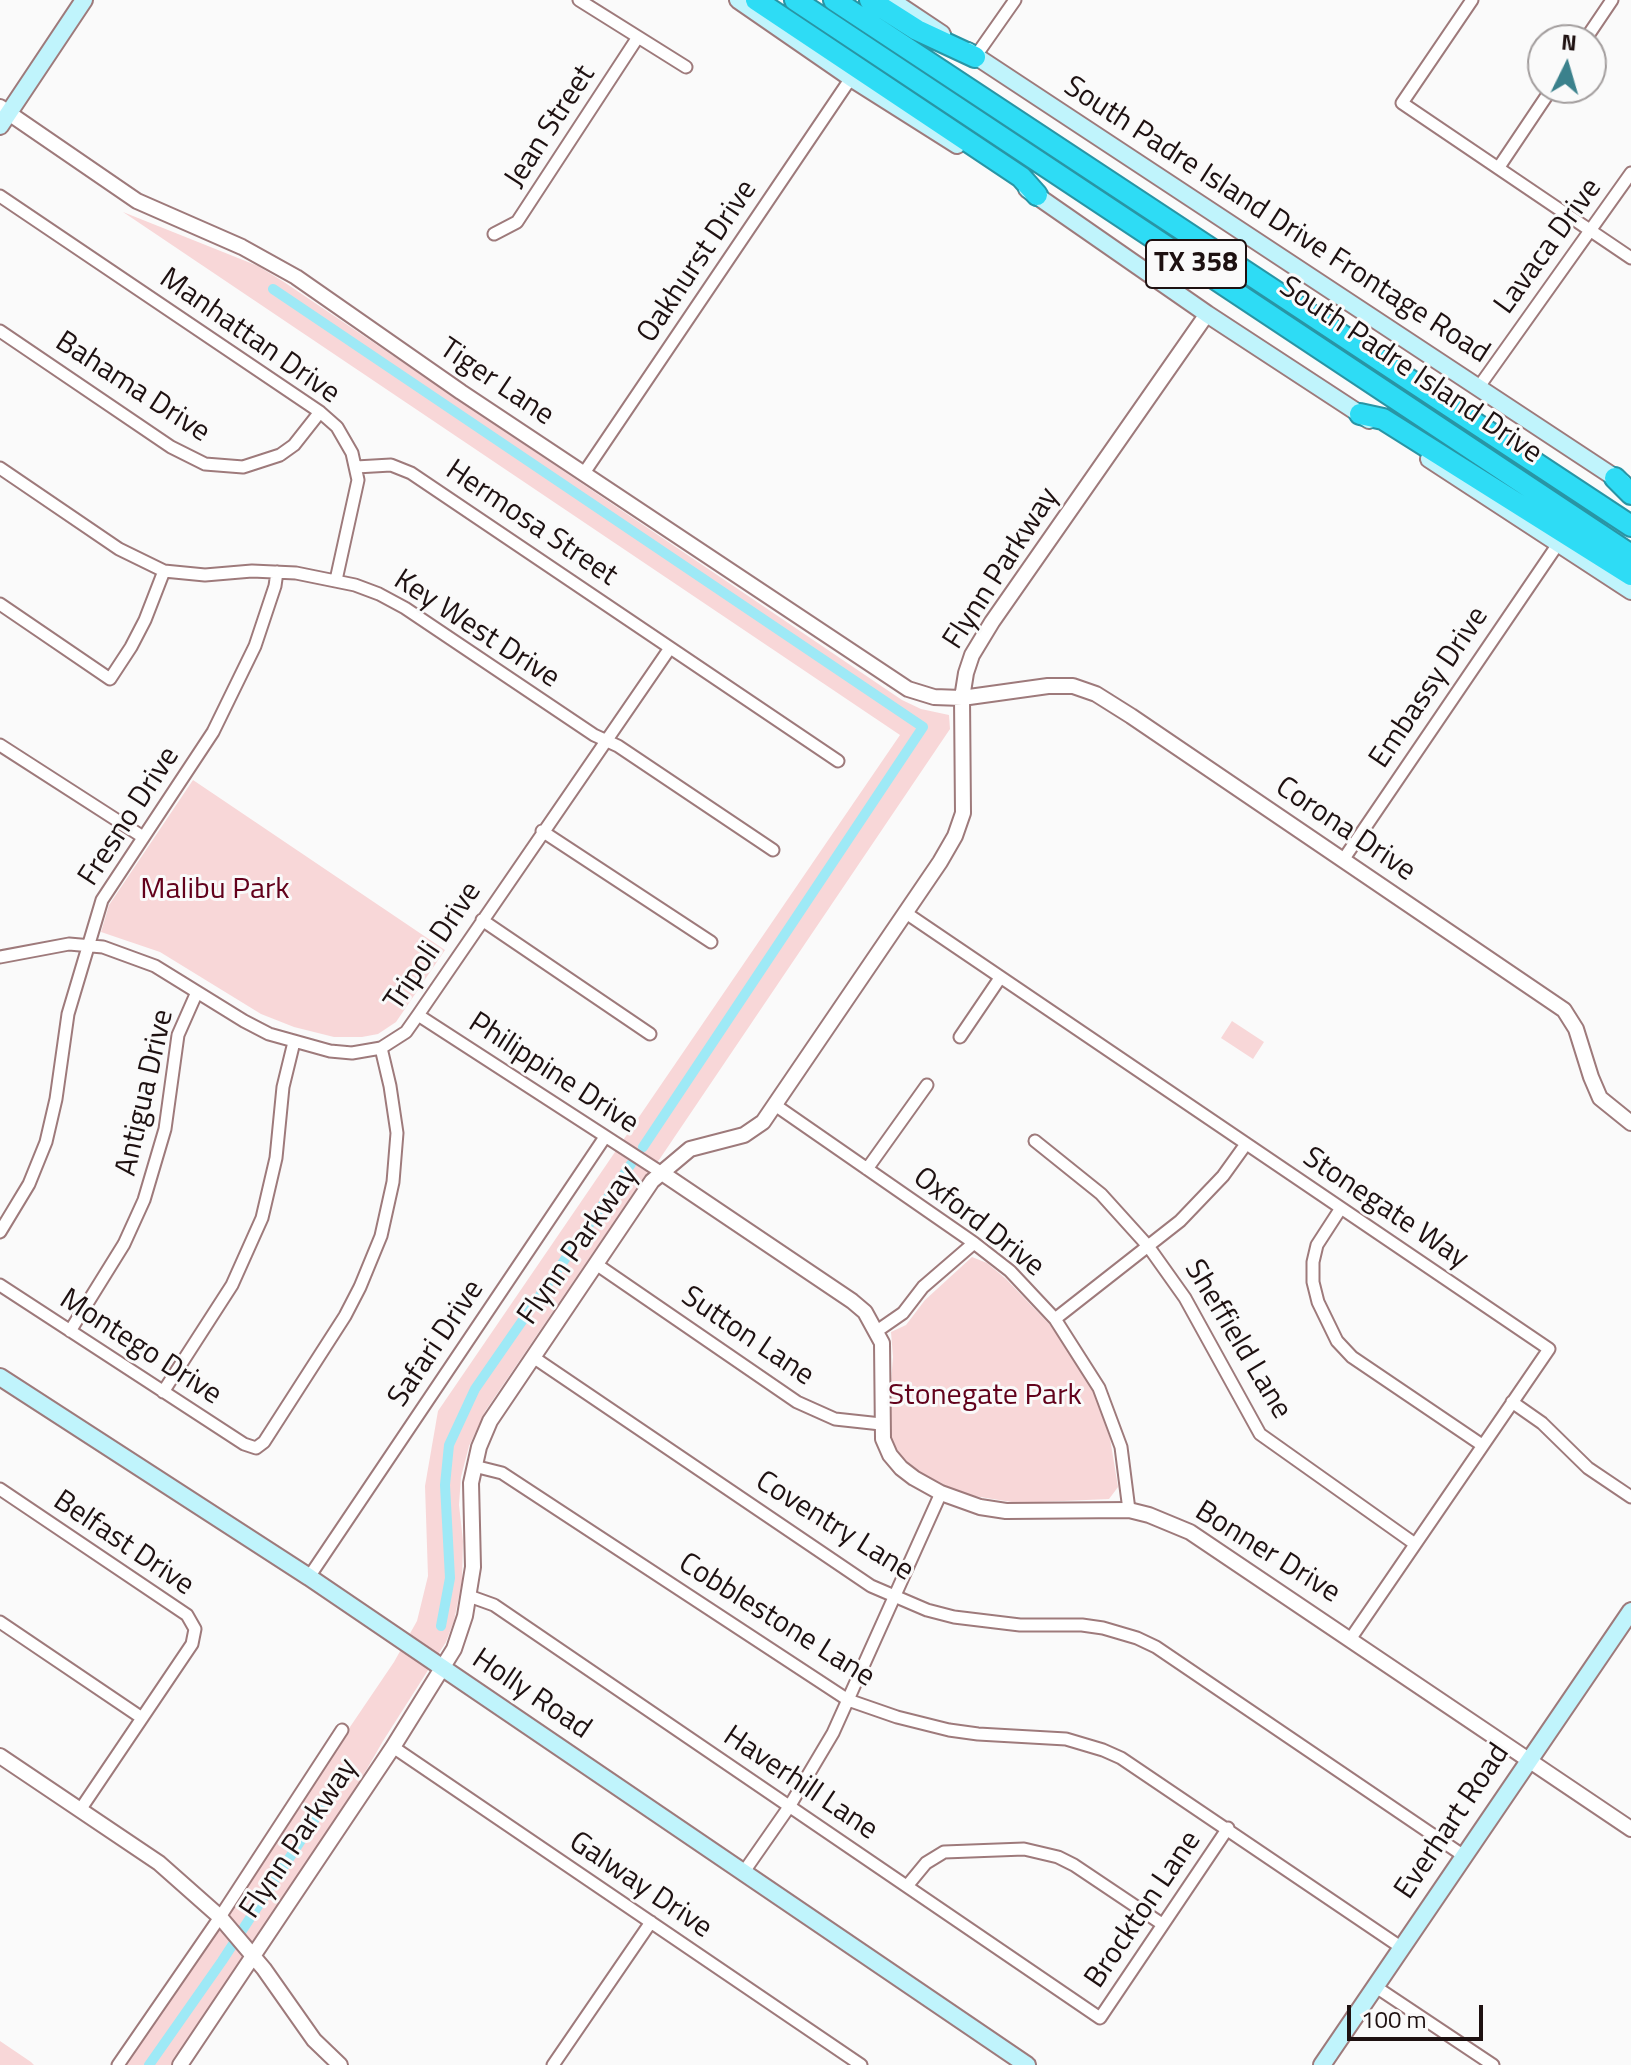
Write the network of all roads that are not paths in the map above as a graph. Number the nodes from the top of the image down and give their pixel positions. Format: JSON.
{"nodes":[{"id":1,"x":84,"y":0,"type":"edge"},
{"id":2,"x":738,"y":0,"type":"edge"},
{"id":3,"x":756,"y":0,"type":"edge"},
{"id":4,"x":795,"y":0,"type":"edge"},
{"id":5,"x":834,"y":0,"type":"edge"},
{"id":6,"x":870,"y":0,"type":"edge"},
{"id":7,"x":891,"y":0,"type":"edge"},
{"id":8,"x":1015,"y":0,"type":"edge"},
{"id":9,"x":1472,"y":0,"type":"edge"},
{"id":10,"x":1612,"y":0,"type":"edge"},
{"id":11,"x":584,"y":1,"type":"edge"},
{"id":12,"x":1596,"y":24,"type":"edge"},
{"id":13,"x":638,"y":37,"type":"junction"},
{"id":14,"x":975,"y":57,"type":"junction"},
{"id":15,"x":686,"y":67,"type":"dead end"},
{"id":16,"x":851,"y":78,"type":"junction"},
{"id":17,"x":1541,"y":104,"type":"edge"},
{"id":18,"x":3,"y":116,"type":"edge"},
{"id":19,"x":1499,"y":167,"type":"junction"},
{"id":20,"x":1631,"y":173,"type":"edge"},
{"id":21,"x":1037,"y":195,"type":"junction"},
{"id":22,"x":0,"y":196,"type":"edge"},
{"id":23,"x":1592,"y":230,"type":"junction"},
{"id":24,"x":494,"y":234,"type":"dead end"},
{"id":25,"x":1631,"y":258,"type":"edge"},
{"id":26,"x":1207,"y":314,"type":"junction"},
{"id":27,"x":0,"y":331,"type":"edge"},
{"id":28,"x":1478,"y":388,"type":"junction"},
{"id":29,"x":320,"y":412,"type":"junction"},
{"id":30,"x":1360,"y":414,"type":"junction"},
{"id":31,"x":356,"y":467,"type":"junction"},
{"id":32,"x":0,"y":468,"type":"edge"},
{"id":33,"x":584,"y":473,"type":"junction"},
{"id":34,"x":1626,"y":487,"type":"edge"},
{"id":35,"x":1631,"y":526,"type":"edge"},
{"id":36,"x":1558,"y":544,"type":"junction"},
{"id":37,"x":1631,"y":555,"type":"edge"},
{"id":38,"x":164,"y":571,"type":"junction"},
{"id":39,"x":277,"y":572,"type":"junction"},
{"id":40,"x":1631,"y":575,"type":"edge"},
{"id":41,"x":336,"y":580,"type":"junction"},
{"id":42,"x":1631,"y":591,"type":"edge"},
{"id":43,"x":0,"y":604,"type":"edge"},
{"id":44,"x":670,"y":648,"type":"junction"},
{"id":45,"x":962,"y":698,"type":"junction"},
{"id":46,"x":605,"y":740,"type":"junction"},
{"id":47,"x":0,"y":745,"type":"edge"},
{"id":48,"x":838,"y":761,"type":"dead end"},
{"id":49,"x":542,"y":831,"type":"junction"},
{"id":50,"x":143,"y":837,"type":"junction"},
{"id":51,"x":773,"y":850,"type":"dead end"},
{"id":52,"x":1343,"y":860,"type":"junction"},
{"id":53,"x":906,"y":913,"type":"junction"},
{"id":54,"x":482,"y":920,"type":"junction"},
{"id":55,"x":711,"y":942,"type":"dead end"},
{"id":56,"x":88,"y":944,"type":"junction"},
{"id":57,"x":0,"y":957,"type":"edge"},
{"id":58,"x":1000,"y":978,"type":"junction"},
{"id":59,"x":197,"y":992,"type":"junction"},
{"id":60,"x":418,"y":1015,"type":"junction"},
{"id":61,"x":650,"y":1034,"type":"dead end"},
{"id":62,"x":960,"y":1037,"type":"dead end"},
{"id":63,"x":294,"y":1042,"type":"junction"},
{"id":64,"x":381,"y":1048,"type":"junction"},
{"id":65,"x":927,"y":1085,"type":"dead end"},
{"id":66,"x":775,"y":1105,"type":"junction"},
{"id":67,"x":1631,"y":1123,"type":"edge"},
{"id":68,"x":605,"y":1137,"type":"junction"},
{"id":69,"x":1035,"y":1141,"type":"dead end"},
{"id":70,"x":1246,"y":1144,"type":"junction"},
{"id":71,"x":867,"y":1169,"type":"junction"},
{"id":72,"x":662,"y":1173,"type":"junction"},
{"id":73,"x":1341,"y":1208,"type":"junction"},
{"id":74,"x":0,"y":1232,"type":"edge"},
{"id":75,"x":974,"y":1243,"type":"junction"},
{"id":76,"x":1148,"y":1246,"type":"junction"},
{"id":77,"x":596,"y":1264,"type":"junction"},
{"id":78,"x":0,"y":1285,"type":"edge"},
{"id":79,"x":1055,"y":1319,"type":"junction"},
{"id":80,"x":70,"y":1331,"type":"junction"},
{"id":81,"x":877,"y":1331,"type":"junction"},
{"id":82,"x":533,"y":1357,"type":"junction"},
{"id":83,"x":0,"y":1377,"type":"edge"},
{"id":84,"x":163,"y":1392,"type":"junction"},
{"id":85,"x":1512,"y":1402,"type":"junction"},
{"id":86,"x":881,"y":1424,"type":"junction"},
{"id":87,"x":1482,"y":1445,"type":"junction"},
{"id":88,"x":474,"y":1466,"type":"junction"},
{"id":89,"x":0,"y":1489,"type":"edge"},
{"id":90,"x":941,"y":1493,"type":"junction"},
{"id":91,"x":1631,"y":1497,"type":"edge"},
{"id":92,"x":1129,"y":1510,"type":"junction"},
{"id":93,"x":1415,"y":1544,"type":"junction"},
{"id":94,"x":309,"y":1577,"type":"junction"},
{"id":95,"x":469,"y":1596,"type":"junction"},
{"id":96,"x":894,"y":1597,"type":"junction"},
{"id":97,"x":1631,"y":1611,"type":"edge"},
{"id":98,"x":0,"y":1622,"type":"edge"},
{"id":99,"x":1351,"y":1638,"type":"junction"},
{"id":100,"x":442,"y":1669,"type":"junction"},
{"id":101,"x":848,"y":1700,"type":"junction"},
{"id":102,"x":142,"y":1718,"type":"junction"},
{"id":103,"x":342,"y":1730,"type":"dead end"},
{"id":104,"x":393,"y":1747,"type":"junction"},
{"id":105,"x":0,"y":1756,"type":"edge"},
{"id":106,"x":1528,"y":1760,"type":"junction"},
{"id":107,"x":789,"y":1807,"type":"junction"},
{"id":108,"x":80,"y":1810,"type":"junction"},
{"id":109,"x":1228,"y":1828,"type":"junction"},
{"id":110,"x":1631,"y":1829,"type":"edge"},
{"id":111,"x":1464,"y":1856,"type":"junction"},
{"id":112,"x":743,"y":1873,"type":"junction"},
{"id":113,"x":907,"y":1886,"type":"junction"},
{"id":114,"x":224,"y":1921,"type":"junction"},
{"id":115,"x":651,"y":1922,"type":"junction"},
{"id":116,"x":1162,"y":1924,"type":"junction"},
{"id":117,"x":1402,"y":1948,"type":"junction"},
{"id":118,"x":253,"y":1955,"type":"junction"},
{"id":119,"x":1376,"y":1987,"type":"junction"},
{"id":120,"x":1100,"y":2018,"type":"joint"},
{"id":121,"x":118,"y":2065,"type":"edge"},
{"id":122,"x":180,"y":2065,"type":"edge"},
{"id":123,"x":340,"y":2065,"type":"edge"},
{"id":124,"x":553,"y":2065,"type":"edge"},
{"id":125,"x":861,"y":2065,"type":"edge"},
{"id":126,"x":1027,"y":2065,"type":"edge"},
{"id":127,"x":1322,"y":2065,"type":"edge"},
{"id":128,"x":1493,"y":2065,"type":"edge"}],
"edges":[{"from":1,"to":18,"type":"main road"},
{"from":2,"to":16,"type":"main road"},
{"from":3,"to":21,"type":"highway"},
{"from":4,"to":37,"type":"highway","name":"South Padre Island Drive","number":"TX 358"},
{"from":5,"to":35,"type":"highway","name":"South Padre Island Drive","number":"TX 358"},
{"from":6,"to":14,"type":"highway"},
{"from":7,"to":14,"type":"main road","name":"South Padre Island Drive Frontage Road"},
{"from":8,"to":14,"type":"street"},
{"from":9,"to":19,"type":"street"},
{"from":10,"to":12,"type":"street"},
{"from":11,"to":13,"type":"street"},
{"from":13,"to":15,"type":"street"},
{"from":13,"to":24,"type":"street","name":"Jean Street"},
{"from":14,"to":28,"type":"main road","name":"South Padre Island Drive Frontage Road"},
{"from":16,"to":21,"type":"main road"},
{"from":16,"to":33,"type":"street","name":"Oakhurst Drive"},
{"from":17,"to":19,"type":"street"},
{"from":18,"to":33,"type":"street","name":"Tiger Lane"},
{"from":19,"to":23,"type":"street"},
{"from":20,"to":23,"type":"street","name":"Lavaca Drive"},
{"from":21,"to":26,"type":"main road"},
{"from":22,"to":29,"type":"street","name":"Manhattan Drive"},
{"from":23,"to":25,"type":"street"},
{"from":23,"to":28,"type":"street","name":"Lavaca Drive"},
{"from":26,"to":30,"type":"main road"},
{"from":26,"to":45,"type":"street","name":"Flynn Parkway"},
{"from":27,"to":29,"type":"street","name":"Bahama Drive"},
{"from":28,"to":34,"type":"main road","name":"South Padre Island Drive Frontage Road"},
{"from":29,"to":31,"type":"street","name":"Manhattan Drive"},
{"from":30,"to":36,"type":"main road"},
{"from":30,"to":40,"type":"highway"},
{"from":31,"to":41,"type":"street","name":"Manhattan Drive"},
{"from":31,"to":44,"type":"street","name":"Hermosa Street"},
{"from":32,"to":38,"type":"street","name":"Key West Drive"},
{"from":33,"to":45,"type":"street","name":"Tiger Lane"},
{"from":36,"to":42,"type":"main road"},
{"from":36,"to":52,"type":"street","name":"Embassy Drive"},
{"from":38,"to":39,"type":"street","name":"Key West Drive"},
{"from":38,"to":43,"type":"street"},
{"from":39,"to":41,"type":"street","name":"Key West Drive"},
{"from":39,"to":50,"type":"street","name":"Fresno Drive"},
{"from":41,"to":46,"type":"street","name":"Key West Drive"},
{"from":44,"to":46,"type":"street","name":"Tripoli Drive"},
{"from":44,"to":48,"type":"street","name":"Hermosa Street"},
{"from":45,"to":52,"type":"street","name":"Corona Drive"},
{"from":45,"to":53,"type":"street","name":"Flynn Parkway"},
{"from":46,"to":49,"type":"street","name":"Tripoli Drive"},
{"from":46,"to":51,"type":"street","name":"Key West Drive"},
{"from":47,"to":50,"type":"street"},
{"from":49,"to":54,"type":"street","name":"Tripoli Drive"},
{"from":49,"to":55,"type":"street"},
{"from":50,"to":56,"type":"street","name":"Fresno Drive"},
{"from":52,"to":67,"type":"street","name":"Corona Drive"},
{"from":53,"to":58,"type":"street","name":"Stonegate Way"},
{"from":53,"to":66,"type":"street","name":"Flynn Parkway"},
{"from":54,"to":60,"type":"street","name":"Tripoli Drive"},
{"from":54,"to":61,"type":"street"},
{"from":56,"to":57,"type":"street","name":"Tripoli Drive"},
{"from":56,"to":59,"type":"street","name":"Tripoli Drive"},
{"from":56,"to":74,"type":"street","name":"Fresno Drive"},
{"from":58,"to":62,"type":"street"},
{"from":58,"to":70,"type":"street","name":"Stonegate Way"},
{"from":59,"to":63,"type":"street","name":"Tripoli Drive"},
{"from":59,"to":80,"type":"street","name":"Antigua Drive"},
{"from":60,"to":64,"type":"street","name":"Tripoli Drive"},
{"from":60,"to":68,"type":"street","name":"Philippine Drive"},
{"from":63,"to":64,"type":"street","name":"Tripoli Drive"},
{"from":63,"to":84,"type":"street"},
{"from":64,"to":84,"type":"street","name":"Montego Drive"},
{"from":65,"to":71,"type":"street"},
{"from":66,"to":71,"type":"street","name":"Oxford Drive"},
{"from":66,"to":72,"type":"street","name":"Flynn Parkway"},
{"from":68,"to":72,"type":"street","name":"Philippine Drive"},
{"from":68,"to":94,"type":"street","name":"Safari Drive"},
{"from":69,"to":76,"type":"street","name":"Sheffield Lane"},
{"from":70,"to":73,"type":"street","name":"Stonegate Way"},
{"from":70,"to":76,"type":"street"},
{"from":71,"to":75,"type":"street","name":"Oxford Drive"},
{"from":72,"to":77,"type":"street","name":"Flynn Parkway"},
{"from":72,"to":81,"type":"street"},
{"from":73,"to":85,"type":"street","name":"Stonegate Way"},
{"from":73,"to":87,"type":"street"},
{"from":75,"to":79,"type":"street","name":"Oxford Drive"},
{"from":75,"to":81,"type":"street"},
{"from":76,"to":79,"type":"street"},
{"from":76,"to":93,"type":"street","name":"Sheffield Lane"},
{"from":77,"to":82,"type":"street","name":"Flynn Parkway"},
{"from":77,"to":86,"type":"street","name":"Sutton Lane"},
{"from":78,"to":80,"type":"street","name":"Montego Drive"},
{"from":79,"to":92,"type":"street","name":"Oxford Drive"},
{"from":80,"to":84,"type":"street","name":"Montego Drive"},
{"from":81,"to":86,"type":"street","name":"Bonner Drive"},
{"from":82,"to":88,"type":"street","name":"Flynn Parkway"},
{"from":82,"to":96,"type":"street","name":"Coventry Lane"},
{"from":83,"to":94,"type":"main road","name":"Holly Road"},
{"from":85,"to":87,"type":"street","name":"Stonegate Way"},
{"from":85,"to":91,"type":"street"},
{"from":86,"to":90,"type":"street","name":"Bonner Drive"},
{"from":87,"to":93,"type":"street","name":"Stonegate Way"},
{"from":88,"to":95,"type":"street","name":"Flynn Parkway"},
{"from":88,"to":101,"type":"street","name":"Cobblestone Lane"},
{"from":89,"to":102,"type":"street","name":"Belfast Drive"},
{"from":90,"to":92,"type":"street","name":"Bonner Drive"},
{"from":90,"to":96,"type":"street"},
{"from":92,"to":99,"type":"street","name":"Bonner Drive"},
{"from":93,"to":99,"type":"street","name":"Stonegate Way"},
{"from":94,"to":100,"type":"main road","name":"Holly Road"},
{"from":95,"to":100,"type":"street","name":"Flynn Parkway"},
{"from":95,"to":107,"type":"street","name":"Haverhill Lane"},
{"from":96,"to":101,"type":"street"},
{"from":96,"to":111,"type":"street","name":"Coventry Lane"},
{"from":97,"to":106,"type":"main road","name":"Everhart Road"},
{"from":98,"to":102,"type":"street"},
{"from":99,"to":106,"type":"street","name":"Bonner Drive"},
{"from":100,"to":104,"type":"street","name":"Flynn Parkway"},
{"from":100,"to":112,"type":"main road","name":"Holly Road"},
{"from":101,"to":107,"type":"street"},
{"from":101,"to":109,"type":"street","name":"Cobblestone Lane"},
{"from":102,"to":108,"type":"street","name":"Belfast Drive"},
{"from":103,"to":114,"type":"street","name":"Flynn Parkway"},
{"from":104,"to":115,"type":"street","name":"Galway Drive"},
{"from":104,"to":118,"type":"street","name":"Flynn Parkway"},
{"from":105,"to":108,"type":"street"},
{"from":106,"to":110,"type":"street","name":"Bonner Drive"},
{"from":106,"to":111,"type":"main road","name":"Everhart Road"},
{"from":107,"to":112,"type":"street"},
{"from":107,"to":113,"type":"street","name":"Haverhill Lane"},
{"from":108,"to":114,"type":"street"},
{"from":109,"to":116,"type":"street","name":"Brockton Lane"},
{"from":109,"to":117,"type":"street","name":"Cobblestone Lane"},
{"from":111,"to":117,"type":"main road","name":"Everhart Road"},
{"from":112,"to":126,"type":"main road","name":"Holly Road"},
{"from":113,"to":116,"type":"street"},
{"from":113,"to":120,"type":"street","name":"Haverhill Lane"},
{"from":114,"to":118,"type":"street"},
{"from":114,"to":121,"type":"street","name":"Flynn Parkway"},
{"from":115,"to":124,"type":"street"},
{"from":115,"to":125,"type":"street","name":"Galway Drive"},
{"from":116,"to":120,"type":"street","name":"Brockton Lane"},
{"from":117,"to":119,"type":"main road","name":"Everhart Road"},
{"from":118,"to":122,"type":"street","name":"Flynn Parkway"},
{"from":118,"to":123,"type":"street"},
{"from":119,"to":127,"type":"main road","name":"Everhart Road"},
{"from":119,"to":128,"type":"street"}]}
